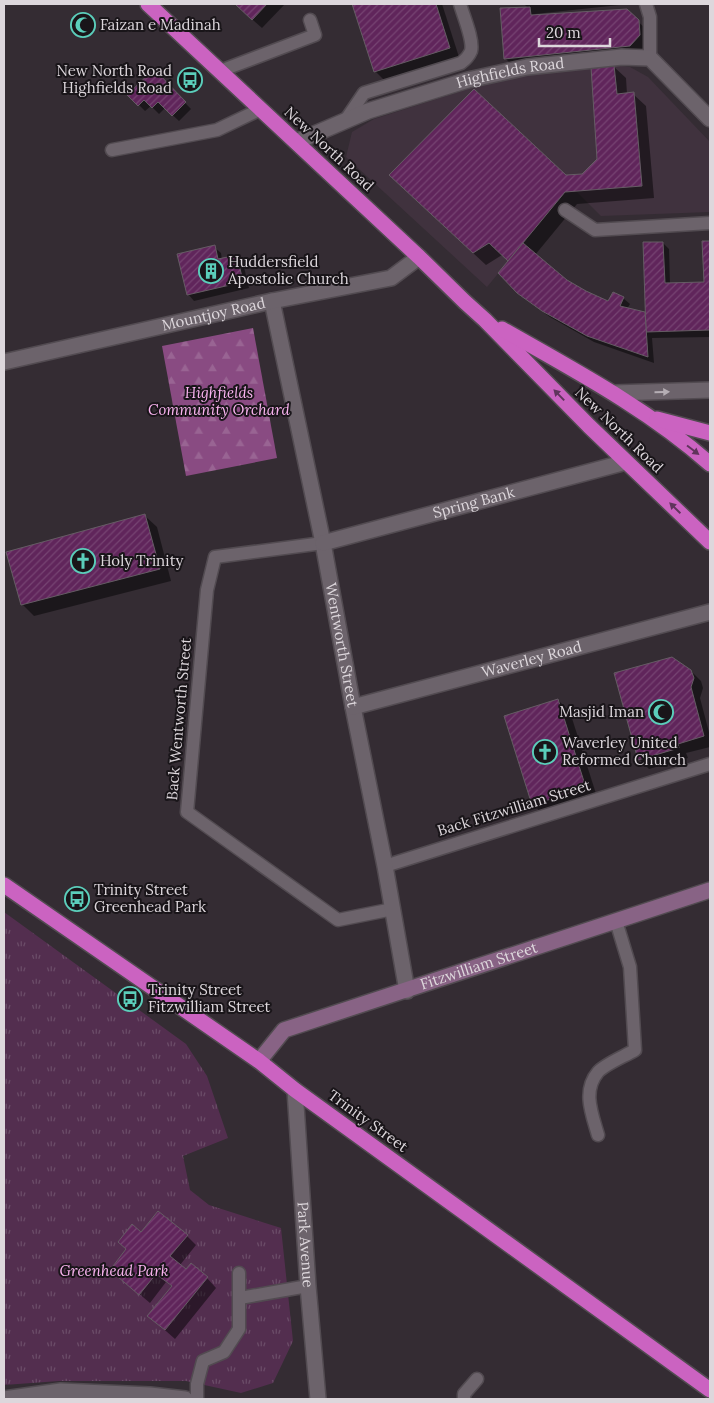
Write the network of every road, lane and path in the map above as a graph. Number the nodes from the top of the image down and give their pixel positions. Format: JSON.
{"nodes":[{"id":1,"x":149,"y":4,"type":"edge"},
{"id":2,"x":460,"y":4,"type":"edge"},
{"id":3,"x":646,"y":4,"type":"edge"},
{"id":4,"x":310,"y":20,"type":"dead end"},
{"id":5,"x":650,"y":58,"type":"junction"},
{"id":6,"x":220,"y":71,"type":"junction"},
{"id":7,"x":261,"y":109,"type":"junction"},
{"id":8,"x":710,"y":119,"type":"edge"},
{"id":9,"x":345,"y":121,"type":"junction"},
{"id":10,"x":296,"y":142,"type":"junction"},
{"id":11,"x":112,"y":150,"type":"dead end"},
{"id":12,"x":566,"y":210,"type":"dead end"},
{"id":13,"x":710,"y":223,"type":"edge"},
{"id":14,"x":419,"y":257,"type":"junction"},
{"id":15,"x":272,"y":301,"type":"junction"},
{"id":16,"x":485,"y":320,"type":"junction"},
{"id":17,"x":4,"y":362,"type":"edge"},
{"id":18,"x":710,"y":390,"type":"edge"},
{"id":19,"x":614,"y":393,"type":"junction"},
{"id":20,"x":648,"y":416,"type":"junction"},
{"id":21,"x":710,"y":434,"type":"edge"},
{"id":22,"x":626,"y":462,"type":"junction"},
{"id":23,"x":710,"y":464,"type":"edge"},
{"id":24,"x":710,"y":542,"type":"edge"},
{"id":25,"x":323,"y":544,"type":"junction"},
{"id":26,"x":710,"y":612,"type":"edge"},
{"id":27,"x":353,"y":707,"type":"junction"},
{"id":28,"x":710,"y":764,"type":"edge"},
{"id":29,"x":385,"y":866,"type":"junction"},
{"id":30,"x":4,"y":885,"type":"edge"},
{"id":31,"x":710,"y":890,"type":"edge"},
{"id":32,"x":393,"y":909,"type":"junction"},
{"id":33,"x":616,"y":921,"type":"junction"},
{"id":34,"x":407,"y":991,"type":"junction"},
{"id":35,"x":260,"y":1061,"type":"junction"},
{"id":36,"x":295,"y":1090,"type":"junction"},
{"id":37,"x":598,"y":1135,"type":"dead end"},
{"id":38,"x":239,"y":1273,"type":"dead end"},
{"id":39,"x":308,"y":1286,"type":"junction"},
{"id":40,"x":240,"y":1298,"type":"junction"},
{"id":41,"x":477,"y":1379,"type":"dead end"},
{"id":42,"x":710,"y":1390,"type":"edge"},
{"id":43,"x":4,"y":1399,"type":"edge"},
{"id":44,"x":185,"y":1399,"type":"edge"},
{"id":45,"x":197,"y":1399,"type":"edge"},
{"id":46,"x":318,"y":1399,"type":"edge"},
{"id":47,"x":464,"y":1399,"type":"edge"}],
"edges":[{"from":1,"to":6,"type":"highway","name":"New North Road"},
{"from":2,"to":9,"type":"lane"},
{"from":3,"to":5,"type":"lane"},
{"from":4,"to":6,"type":"lane"},
{"from":5,"to":8,"type":"street"},
{"from":5,"to":9,"type":"street","name":"Highfields Road"},
{"from":6,"to":7,"type":"highway","name":"New North Road"},
{"from":7,"to":10,"type":"highway","name":"New North Road"},
{"from":7,"to":11,"type":"lane"},
{"from":9,"to":10,"type":"street","name":"Highfields Road"},
{"from":10,"to":14,"type":"highway","name":"New North Road"},
{"from":12,"to":13,"type":"lane"},
{"from":14,"to":15,"type":"street","name":"Mountjoy Road"},
{"from":14,"to":16,"type":"highway","name":"New North Road"},
{"from":15,"to":17,"type":"street","name":"Mountjoy Road"},
{"from":15,"to":25,"type":"street","name":"Wentworth Street"},
{"from":16,"to":19,"type":"highway","name":"New North Road"},
{"from":22,"to":16,"type":"highway","name":"New North Road","one_way":true},
{"from":19,"to":18,"type":"street","one_way":true},
{"from":19,"to":20,"type":"highway","name":"New North Road"},
{"from":20,"to":21,"type":"highway"},
{"from":20,"to":23,"type":"highway","name":"New North Road","one_way":true},
{"from":24,"to":22,"type":"highway","name":"New North Road","one_way":true},
{"from":22,"to":25,"type":"street","name":"Spring Bank"},
{"from":25,"to":27,"type":"street","name":"Wentworth Street"},
{"from":25,"to":32,"type":"lane","name":"Back Wentworth Street"},
{"from":26,"to":27,"type":"street","name":"Waverley Road"},
{"from":27,"to":29,"type":"street","name":"Wentworth Street"},
{"from":28,"to":29,"type":"lane","name":"Back Fitzwilliam Street"},
{"from":29,"to":32,"type":"street","name":"Wentworth Street"},
{"from":30,"to":35,"type":"highway","name":"Trinity Street"},
{"from":31,"to":33,"type":"street","name":"Fitzwilliam Street"},
{"from":32,"to":34,"type":"street","name":"Wentworth Street"},
{"from":33,"to":34,"type":"street","name":"Fitzwilliam Street"},
{"from":33,"to":37,"type":"lane"},
{"from":34,"to":35,"type":"street","name":"Fitzwilliam Street"},
{"from":35,"to":36,"type":"highway","name":"Trinity Street"},
{"from":36,"to":39,"type":"street","name":"Park Avenue"},
{"from":36,"to":42,"type":"highway","name":"Trinity Street"},
{"from":38,"to":40,"type":"lane"},
{"from":39,"to":40,"type":"lane"},
{"from":39,"to":46,"type":"street","name":"Park Avenue"},
{"from":40,"to":45,"type":"lane"},
{"from":41,"to":47,"type":"lane"},
{"from":43,"to":44,"type":"street"}]}
